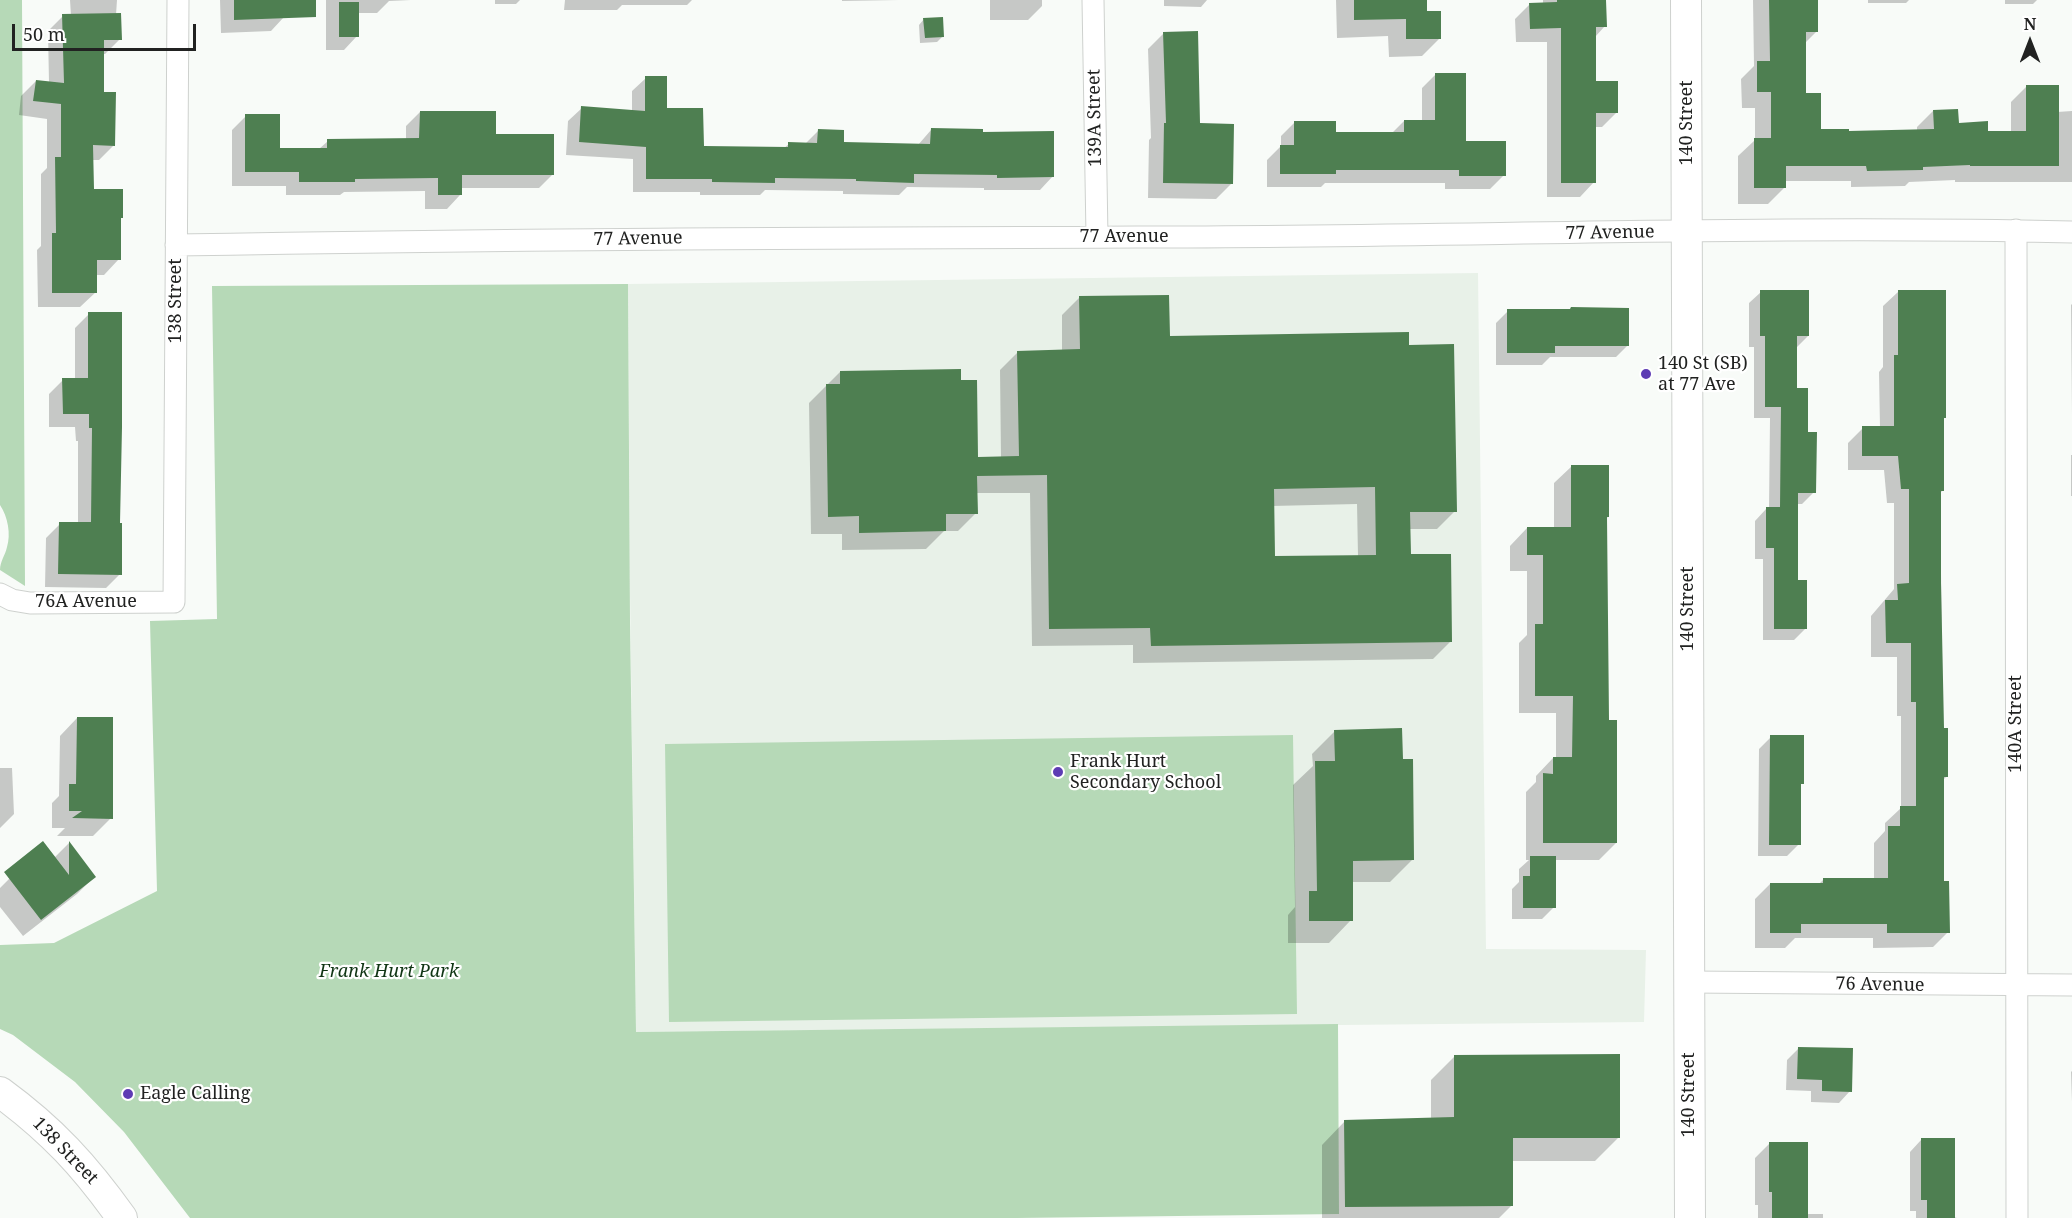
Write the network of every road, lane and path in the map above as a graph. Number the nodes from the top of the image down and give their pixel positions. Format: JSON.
{"nodes":[{"id":1,"x":178,"y":0,"type":"edge"},
{"id":2,"x":1093,"y":0,"type":"edge"},
{"id":3,"x":1686,"y":0,"type":"edge"},
{"id":4,"x":2016,"y":230,"type":"junction"},
{"id":5,"x":1687,"y":232,"type":"junction"},
{"id":6,"x":2072,"y":232,"type":"edge"},
{"id":7,"x":1097,"y":236,"type":"junction"},
{"id":8,"x":176,"y":245,"type":"junction"},
{"id":9,"x":0,"y":594,"type":"edge"},
{"id":10,"x":174,"y":602,"type":"joint"},
{"id":11,"x":1689,"y":982,"type":"junction"},
{"id":12,"x":2016,"y":986,"type":"junction"},
{"id":13,"x":2072,"y":986,"type":"edge"},
{"id":14,"x":0,"y":1092,"type":"edge"},
{"id":15,"x":122,"y":1218,"type":"edge"},
{"id":16,"x":1690,"y":1218,"type":"edge"},
{"id":17,"x":2017,"y":1218,"type":"edge"}],
"edges":[{"from":1,"to":8,"type":"street","name":"138 Street"},
{"from":2,"to":7,"type":"street","name":"139A Street"},
{"from":3,"to":5,"type":"main road","name":"140 Street"},
{"from":4,"to":5,"type":"street","name":"77 Avenue"},
{"from":4,"to":6,"type":"street","name":"77 Avenue"},
{"from":4,"to":12,"type":"street","name":"140A Street"},
{"from":5,"to":7,"type":"street","name":"77 Avenue"},
{"from":5,"to":11,"type":"main road","name":"140 Street"},
{"from":7,"to":8,"type":"street","name":"77 Avenue"},
{"from":8,"to":10,"type":"street","name":"138 Street"},
{"from":9,"to":10,"type":"street","name":"76A Avenue"},
{"from":11,"to":12,"type":"street","name":"76 Avenue"},
{"from":11,"to":16,"type":"main road","name":"140 Street"},
{"from":12,"to":13,"type":"street","name":"76 Avenue"},
{"from":12,"to":17,"type":"street","name":"140A Street"},
{"from":14,"to":15,"type":"main road","name":"138 Street"}]}
